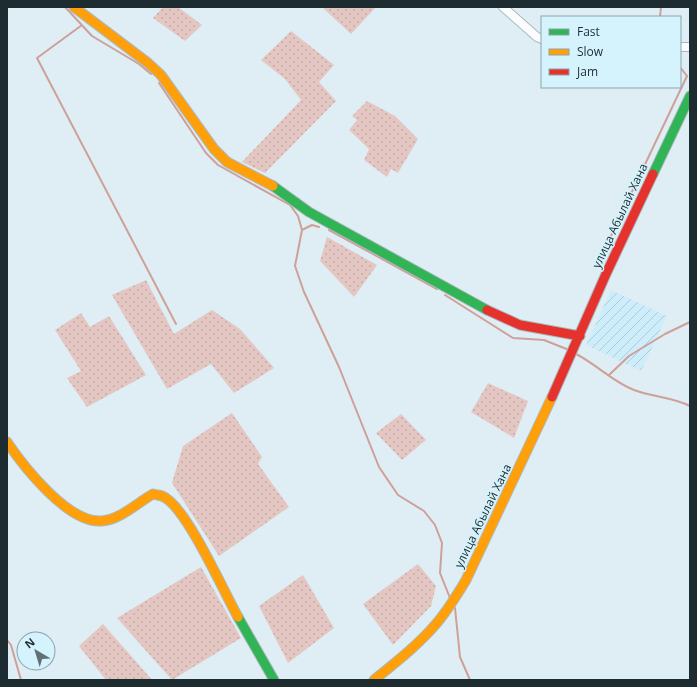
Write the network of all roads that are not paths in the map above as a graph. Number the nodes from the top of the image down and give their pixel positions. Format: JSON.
{"nodes":[{"id":1,"x":74,"y":7,"type":"edge"},
{"id":2,"x":503,"y":7,"type":"edge"},
{"id":3,"x":541,"y":38,"type":"edge"},
{"id":4,"x":690,"y":96,"type":"edge"},
{"id":5,"x":580,"y":336,"type":"junction"},
{"id":6,"x":7,"y":442,"type":"edge"},
{"id":7,"x":274,"y":680,"type":"edge"},
{"id":8,"x":374,"y":680,"type":"edge"}],
"edges":[{"from":1,"to":5,"type":"street"},
{"from":2,"to":3,"type":"street"},
{"from":4,"to":5,"type":"street","name":"улица Абылай Хана"},
{"from":5,"to":8,"type":"street","name":"улица Абылай Хана"},
{"from":6,"to":7,"type":"street"}]}
